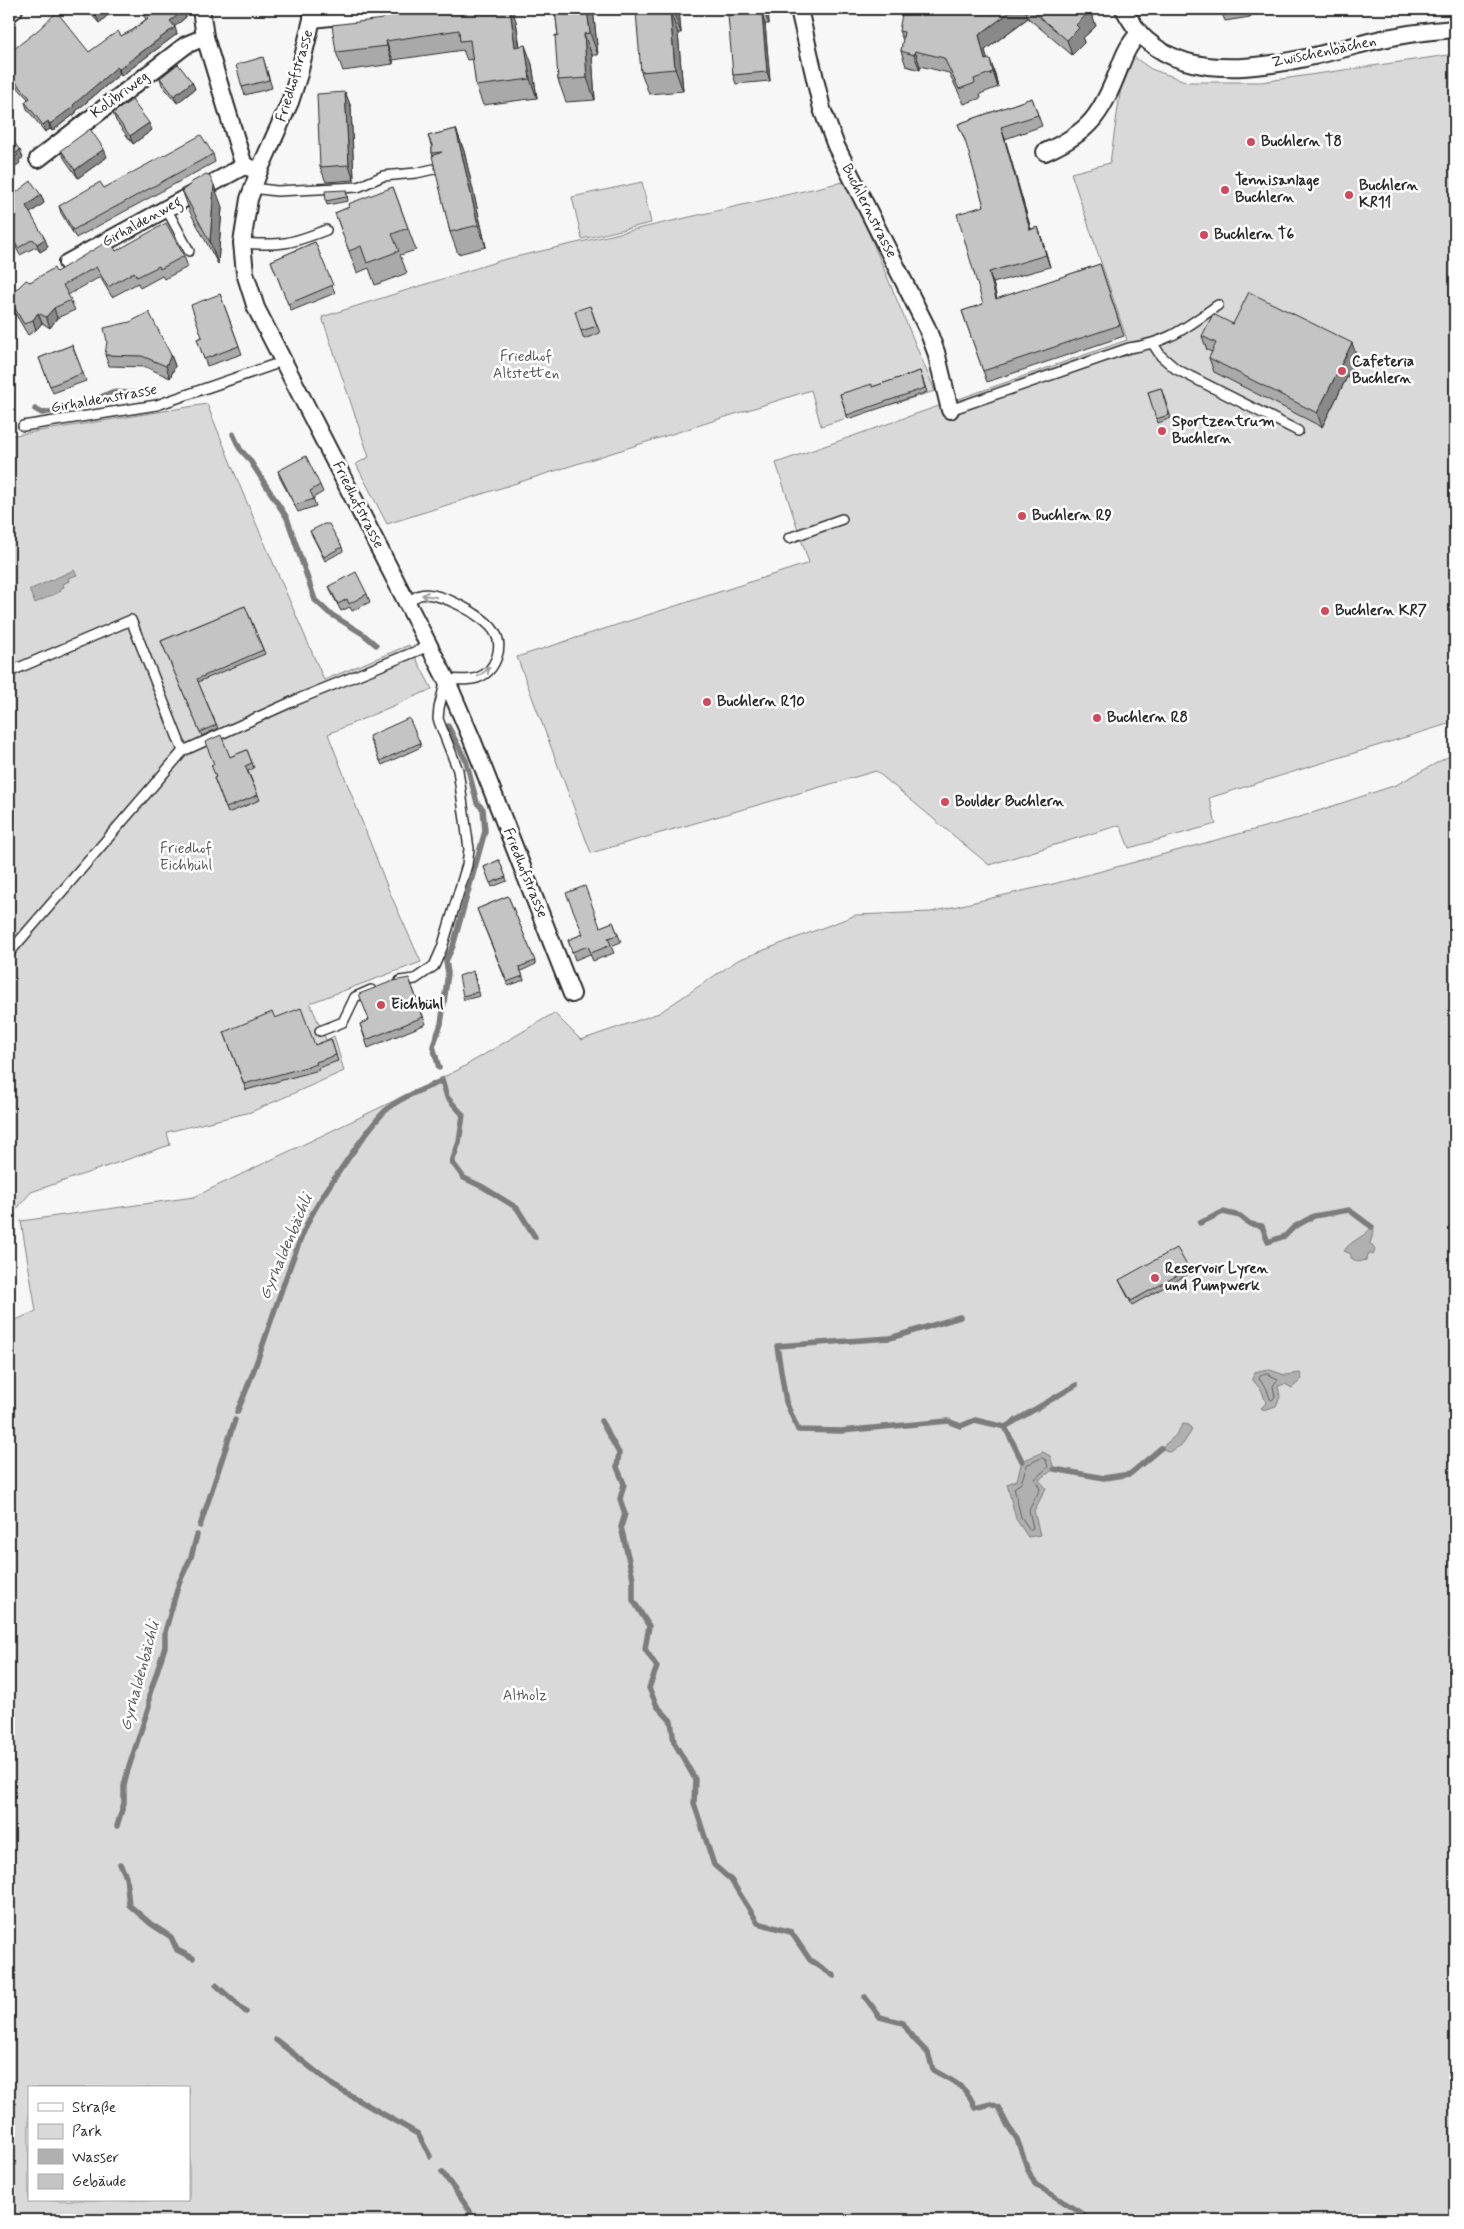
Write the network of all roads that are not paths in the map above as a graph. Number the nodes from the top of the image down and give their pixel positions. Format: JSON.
{"nodes":[{"id":1,"x":201,"y":9,"type":"edge"},
{"id":2,"x":406,"y":9,"type":"edge"},
{"id":3,"x":799,"y":9,"type":"edge"},
{"id":4,"x":1124,"y":9,"type":"edge"},
{"id":5,"x":312,"y":14,"type":"edge"},
{"id":6,"x":1455,"y":29,"type":"edge"},
{"id":7,"x":1139,"y":32,"type":"junction"},
{"id":8,"x":206,"y":37,"type":"junction"},
{"id":9,"x":1045,"y":152,"type":"dead end"},
{"id":10,"x":38,"y":159,"type":"dead end"},
{"id":11,"x":252,"y":168,"type":"junction"},
{"id":12,"x":434,"y":169,"type":"edge"},
{"id":13,"x":252,"y":188,"type":"junction"},
{"id":14,"x":166,"y":208,"type":"junction"},
{"id":15,"x":326,"y":230,"type":"dead end"},
{"id":16,"x":242,"y":244,"type":"junction"},
{"id":17,"x":189,"y":251,"type":"dead end"},
{"id":18,"x":67,"y":263,"type":"edge"},
{"id":19,"x":1218,"y":305,"type":"dead end"},
{"id":20,"x":1153,"y":344,"type":"junction"},
{"id":21,"x":273,"y":365,"type":"dead end"},
{"id":22,"x":950,"y":410,"type":"joint"},
{"id":23,"x":23,"y":426,"type":"dead end"},
{"id":24,"x":1298,"y":431,"type":"dead end"},
{"id":25,"x":842,"y":519,"type":"dead end"},
{"id":26,"x":789,"y":538,"type":"dead end"},
{"id":27,"x":407,"y":602,"type":"junction"},
{"id":28,"x":429,"y":646,"type":"junction"},
{"id":29,"x":9,"y":672,"type":"edge"},
{"id":30,"x":446,"y":679,"type":"junction"},
{"id":31,"x":183,"y":751,"type":"junction"},
{"id":32,"x":9,"y":953,"type":"edge"},
{"id":33,"x":392,"y":983,"type":"edge"},
{"id":34,"x":378,"y":988,"type":"edge"},
{"id":35,"x":572,"y":994,"type":"dead end"},
{"id":36,"x":320,"y":1031,"type":"dead end"}],
"edges":[{"from":1,"to":8,"type":"street"},
{"from":2,"to":5,"type":"street"},
{"from":3,"to":22,"type":"street","name":"Buchlernstrasse"},
{"from":4,"to":7,"type":"street","name":"Zwischenbächen"},
{"from":5,"to":11,"type":"street","name":"Friedhofstrasse"},
{"from":6,"to":7,"type":"street","name":"Zwischenbächen"},
{"from":7,"to":9,"type":"street"},
{"from":8,"to":10,"type":"street","name":"Kolibriweg"},
{"from":8,"to":11,"type":"street"},
{"from":11,"to":13,"type":"street","name":"Friedhofstrasse"},
{"from":11,"to":14,"type":"street","name":"Girhaldenweg"},
{"from":12,"to":13,"type":"lane"},
{"from":13,"to":16,"type":"street","name":"Friedhofstrasse"},
{"from":14,"to":17,"type":"lane"},
{"from":14,"to":18,"type":"street","name":"Girhaldenweg"},
{"from":15,"to":16,"type":"lane"},
{"from":16,"to":27,"type":"street","name":"Friedhofstrasse"},
{"from":19,"to":20,"type":"lane"},
{"from":20,"to":22,"type":"lane"},
{"from":20,"to":24,"type":"lane"},
{"from":21,"to":23,"type":"lane","name":"Girhaldenstrasse"},
{"from":25,"to":26,"type":"lane"},
{"from":27,"to":28,"type":"street","name":"Friedhofstrasse"},
{"from":30,"to":27,"type":"lane","one_way":true},
{"from":28,"to":30,"type":"street","name":"Friedhofstrasse"},
{"from":28,"to":31,"type":"lane"},
{"from":29,"to":31,"type":"lane"},
{"from":30,"to":33,"type":"lane"},
{"from":30,"to":35,"type":"street","name":"Friedhofstrasse"},
{"from":31,"to":32,"type":"lane"},
{"from":34,"to":36,"type":"lane"}]}
